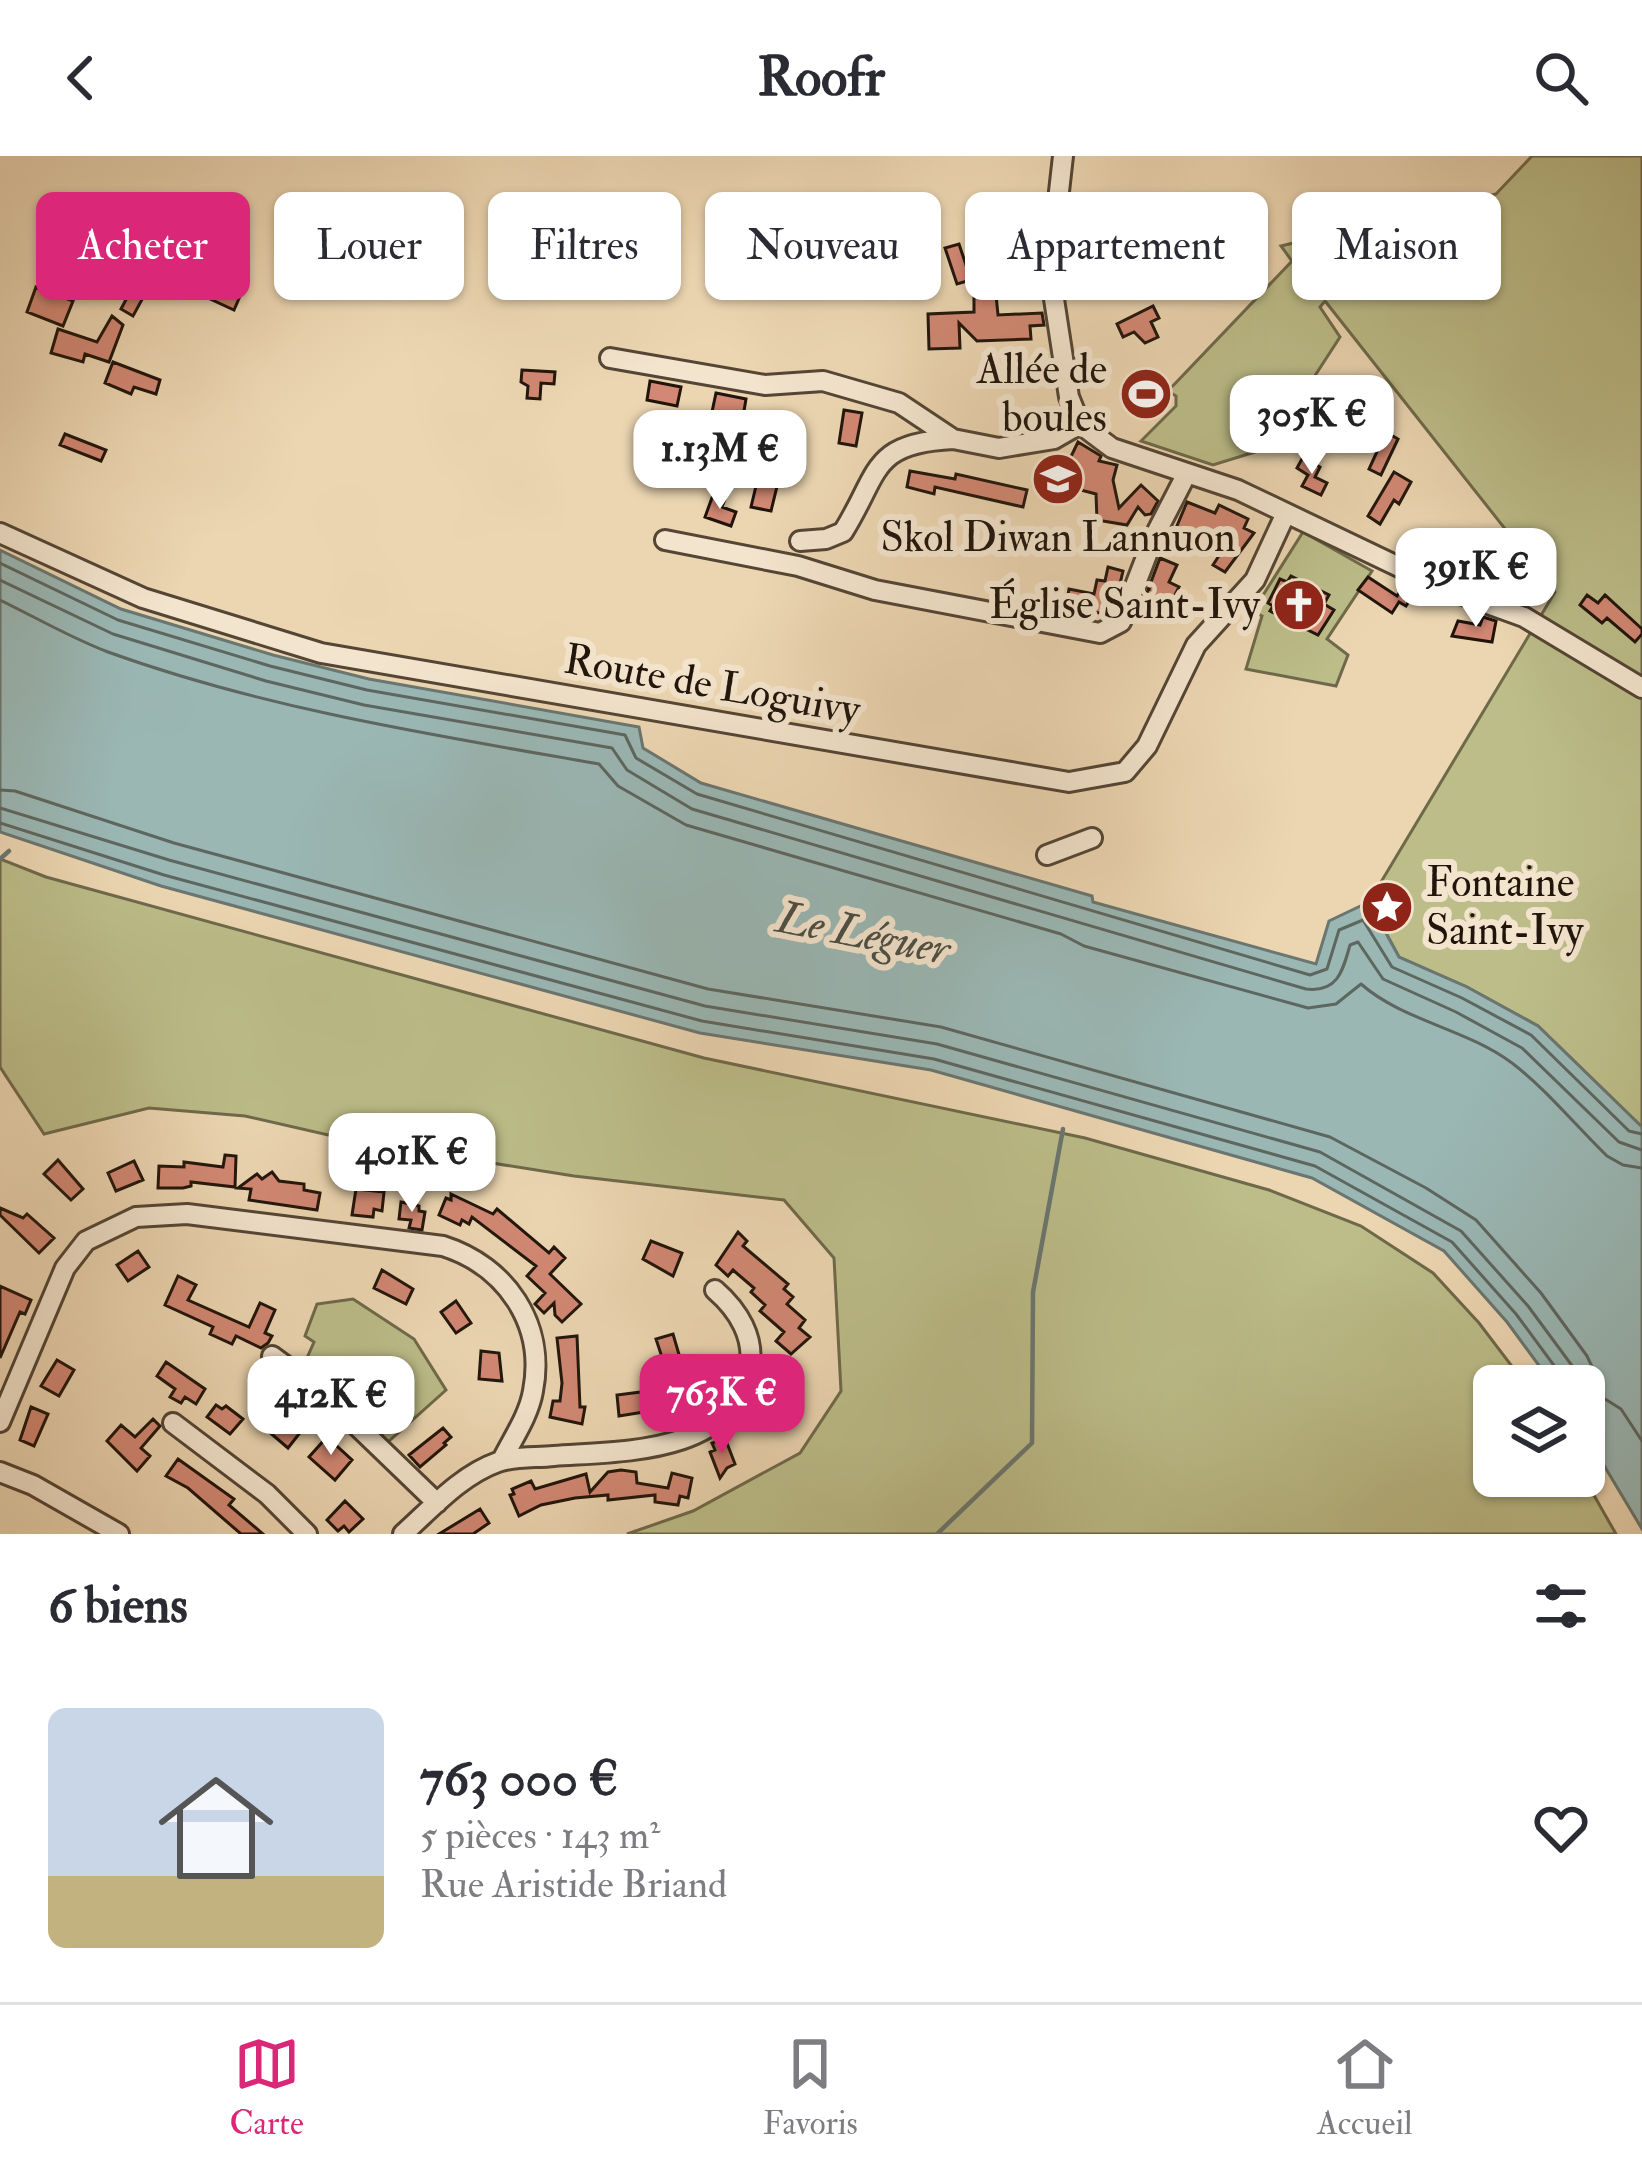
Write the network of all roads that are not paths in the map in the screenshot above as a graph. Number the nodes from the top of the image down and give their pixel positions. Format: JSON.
{"nodes":[{"id":1,"x":1063,"y":156,"type":"edge"},
{"id":2,"x":1076,"y":156,"type":"edge"},
{"id":3,"x":1059,"y":192,"type":"edge"},
{"id":4,"x":1062,"y":192,"type":"edge"},
{"id":5,"x":1054,"y":300,"type":"edge"},
{"id":6,"x":610,"y":358,"type":"dead end"},
{"id":7,"x":1080,"y":424,"type":"junction"},
{"id":8,"x":953,"y":440,"type":"junction"},
{"id":9,"x":1187,"y":473,"type":"junction"},
{"id":10,"x":1286,"y":513,"type":"junction"},
{"id":11,"x":0,"y":533,"type":"edge"},
{"id":12,"x":665,"y":540,"type":"dead end"},
{"id":13,"x":800,"y":541,"type":"dead end"},
{"id":14,"x":1642,"y":688,"type":"edge"},
{"id":15,"x":1092,"y":838,"type":"dead end"},
{"id":16,"x":1047,"y":855,"type":"dead end"},
{"id":17,"x":715,"y":1290,"type":"dead end"},
{"id":18,"x":272,"y":1356,"type":"dead end"},
{"id":19,"x":0,"y":1421,"type":"edge"},
{"id":20,"x":173,"y":1423,"type":"dead end"},
{"id":21,"x":502,"y":1460,"type":"junction"},
{"id":22,"x":0,"y":1472,"type":"edge"},
{"id":23,"x":437,"y":1503,"type":"junction"},
{"id":24,"x":118,"y":1534,"type":"edge"},
{"id":25,"x":307,"y":1534,"type":"edge"},
{"id":26,"x":403,"y":1534,"type":"edge"}],
"edges":[{"from":1,"to":3,"type":"street"},
{"from":2,"to":4,"type":"street"},
{"from":5,"to":7,"type":"street"},
{"from":6,"to":8,"type":"street"},
{"from":7,"to":8,"type":"street"},
{"from":7,"to":9,"type":"street"},
{"from":8,"to":13,"type":"street"},
{"from":9,"to":10,"type":"street"},
{"from":9,"to":12,"type":"street"},
{"from":10,"to":11,"type":"street","name":"Route de Loguivy"},
{"from":10,"to":14,"type":"street"},
{"from":15,"to":16,"type":"street"},
{"from":17,"to":21,"type":"street"},
{"from":18,"to":23,"type":"street"},
{"from":19,"to":21,"type":"street"},
{"from":20,"to":25,"type":"street"},
{"from":21,"to":23,"type":"street"},
{"from":22,"to":24,"type":"street"},
{"from":23,"to":26,"type":"street"}]}
